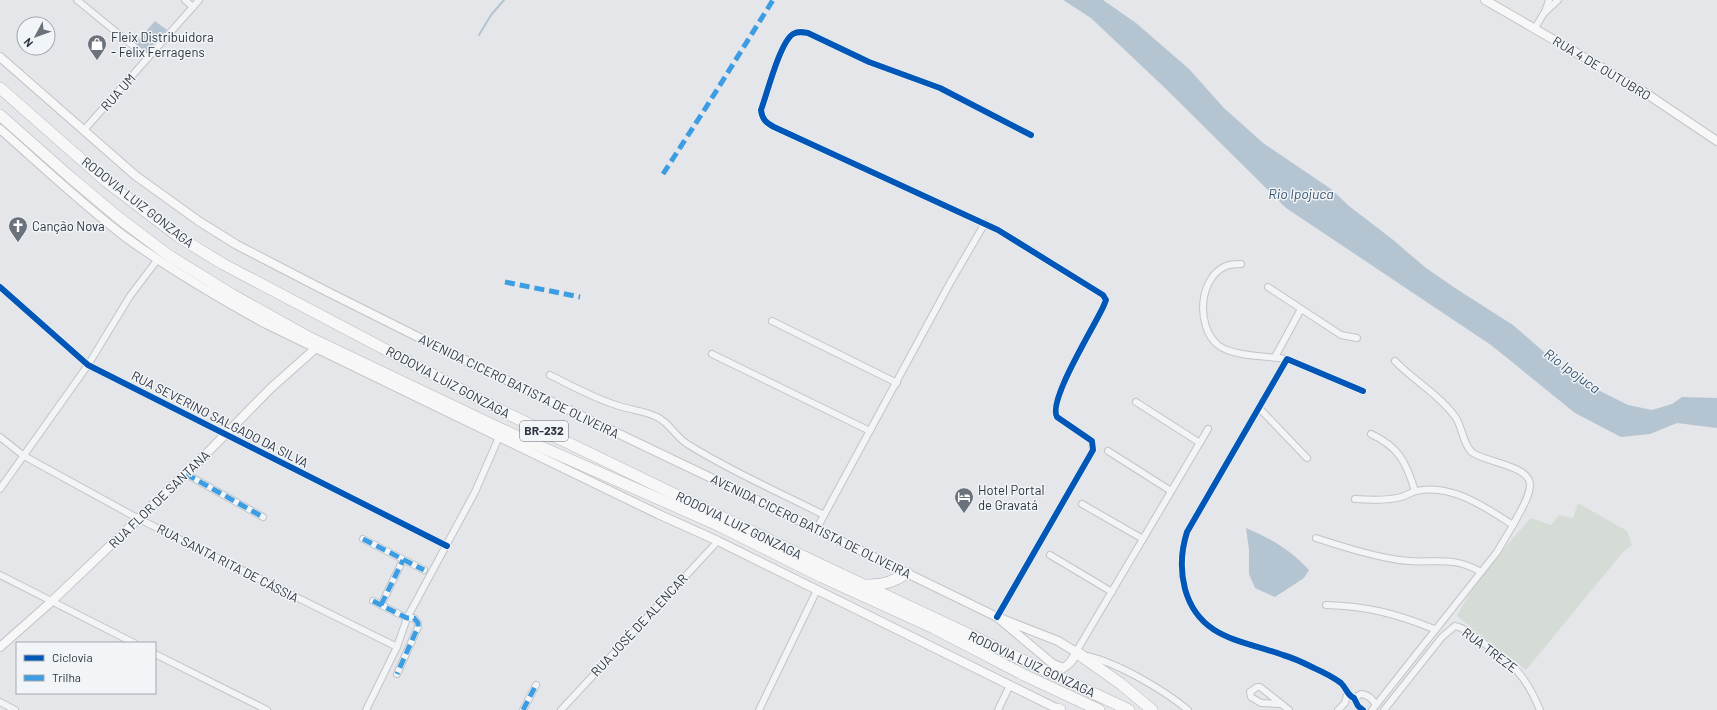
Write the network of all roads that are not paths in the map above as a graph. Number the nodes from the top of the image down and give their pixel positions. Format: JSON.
{"nodes":[{"id":1,"x":77,"y":0,"type":"edge"},
{"id":2,"x":185,"y":0,"type":"edge"},
{"id":3,"x":200,"y":0,"type":"edge"},
{"id":4,"x":1485,"y":0,"type":"edge"},
{"id":5,"x":1549,"y":0,"type":"edge"},
{"id":6,"x":1558,"y":0,"type":"edge"},
{"id":7,"x":193,"y":7,"type":"junction"},
{"id":8,"x":1544,"y":13,"type":"junction"},
{"id":9,"x":1535,"y":28,"type":"junction"},
{"id":10,"x":0,"y":57,"type":"edge"},
{"id":11,"x":148,"y":58,"type":"junction"},
{"id":12,"x":0,"y":88,"type":"edge"},
{"id":13,"x":0,"y":115,"type":"edge"},
{"id":14,"x":0,"y":129,"type":"edge"},
{"id":15,"x":84,"y":130,"type":"junction"},
{"id":16,"x":1031,"y":135,"type":"dead end"},
{"id":17,"x":1717,"y":141,"type":"edge"},
{"id":18,"x":985,"y":224,"type":"junction"},
{"id":19,"x":158,"y":259,"type":"junction"},
{"id":20,"x":1241,"y":264,"type":"dead end"},
{"id":21,"x":0,"y":287,"type":"edge"},
{"id":22,"x":1268,"y":287,"type":"dead end"},
{"id":23,"x":1301,"y":309,"type":"junction"},
{"id":24,"x":772,"y":322,"type":"dead end"},
{"id":25,"x":1357,"y":338,"type":"dead end"},
{"id":26,"x":316,"y":348,"type":"junction"},
{"id":27,"x":712,"y":354,"type":"dead end"},
{"id":28,"x":1275,"y":358,"type":"junction"},
{"id":29,"x":1287,"y":359,"type":"junction"},
{"id":30,"x":1395,"y":361,"type":"dead end"},
{"id":31,"x":88,"y":365,"type":"junction"},
{"id":32,"x":550,"y":375,"type":"dead end"},
{"id":33,"x":897,"y":383,"type":"junction"},
{"id":34,"x":1363,"y":391,"type":"dead end"},
{"id":35,"x":1136,"y":402,"type":"dead end"},
{"id":36,"x":1260,"y":409,"type":"junction"},
{"id":37,"x":1208,"y":429,"type":"dead end"},
{"id":38,"x":870,"y":431,"type":"junction"},
{"id":39,"x":226,"y":433,"type":"junction"},
{"id":40,"x":1371,"y":434,"type":"dead end"},
{"id":41,"x":0,"y":437,"type":"edge"},
{"id":42,"x":499,"y":437,"type":"junction"},
{"id":43,"x":1200,"y":443,"type":"junction"},
{"id":44,"x":1108,"y":452,"type":"dead end"},
{"id":45,"x":24,"y":456,"type":"junction"},
{"id":46,"x":1307,"y":458,"type":"dead end"},
{"id":47,"x":186,"y":474,"type":"junction"},
{"id":48,"x":0,"y":489,"type":"edge"},
{"id":49,"x":1171,"y":491,"type":"junction"},
{"id":50,"x":1415,"y":491,"type":"junction"},
{"id":51,"x":1355,"y":499,"type":"dead end"},
{"id":52,"x":1082,"y":504,"type":"dead end"},
{"id":53,"x":824,"y":515,"type":"junction"},
{"id":54,"x":263,"y":517,"type":"dead end"},
{"id":55,"x":139,"y":519,"type":"junction"},
{"id":56,"x":1513,"y":525,"type":"junction"},
{"id":57,"x":816,"y":530,"type":"junction"},
{"id":58,"x":1316,"y":538,"type":"dead end"},
{"id":59,"x":363,"y":539,"type":"dead end"},
{"id":60,"x":1143,"y":539,"type":"junction"},
{"id":61,"x":718,"y":541,"type":"junction"},
{"id":62,"x":447,"y":546,"type":"junction"},
{"id":63,"x":1050,"y":555,"type":"dead end"},
{"id":64,"x":402,"y":560,"type":"junction"},
{"id":65,"x":424,"y":570,"type":"dead end"},
{"id":66,"x":1481,"y":572,"type":"junction"},
{"id":67,"x":907,"y":573,"type":"junction"},
{"id":68,"x":0,"y":575,"type":"edge"},
{"id":69,"x":862,"y":584,"type":"junction"},
{"id":70,"x":817,"y":590,"type":"junction"},
{"id":71,"x":1112,"y":592,"type":"junction"},
{"id":72,"x":373,"y":601,"type":"dead end"},
{"id":73,"x":52,"y":602,"type":"junction"},
{"id":74,"x":381,"y":605,"type":"junction"},
{"id":75,"x":1326,"y":605,"type":"dead end"},
{"id":76,"x":997,"y":617,"type":"junction"},
{"id":77,"x":407,"y":618,"type":"junction"},
{"id":78,"x":1434,"y":629,"type":"junction"},
{"id":79,"x":132,"y":642,"type":"edge"},
{"id":80,"x":0,"y":647,"type":"edge"},
{"id":81,"x":397,"y":647,"type":"junction"},
{"id":82,"x":156,"y":654,"type":"edge"},
{"id":83,"x":1078,"y":654,"type":"junction"},
{"id":84,"x":397,"y":674,"type":"dead end"},
{"id":85,"x":536,"y":685,"type":"dead end"},
{"id":86,"x":1010,"y":685,"type":"junction"},
{"id":87,"x":1347,"y":695,"type":"junction"},
{"id":88,"x":1354,"y":698,"type":"junction"},
{"id":89,"x":0,"y":702,"type":"edge"},
{"id":90,"x":1280,"y":704,"type":"dead end"},
{"id":91,"x":1374,"y":708,"type":"edge"},
{"id":92,"x":1359,"y":709,"type":"edge"},
{"id":93,"x":15,"y":710,"type":"edge"},
{"id":94,"x":267,"y":710,"type":"edge"},
{"id":95,"x":366,"y":710,"type":"edge"},
{"id":96,"x":523,"y":710,"type":"edge"},
{"id":97,"x":561,"y":710,"type":"edge"},
{"id":98,"x":759,"y":710,"type":"edge"},
{"id":99,"x":998,"y":710,"type":"edge"},
{"id":100,"x":1059,"y":710,"type":"edge"},
{"id":101,"x":1099,"y":710,"type":"edge"},
{"id":102,"x":1129,"y":710,"type":"edge"},
{"id":103,"x":1152,"y":710,"type":"edge"},
{"id":104,"x":1188,"y":710,"type":"edge"},
{"id":105,"x":1288,"y":710,"type":"edge"},
{"id":106,"x":1338,"y":710,"type":"edge"},
{"id":107,"x":1384,"y":710,"type":"edge"},
{"id":108,"x":1540,"y":710,"type":"edge"}],
"edges":[{"from":1,"to":11,"type":"street"},
{"from":2,"to":7,"type":"street"},
{"from":3,"to":7,"type":"street","name":"RUA UM"},
{"from":4,"to":9,"type":"main road","name":"RUA 4 DE OUTUBRO"},
{"from":5,"to":8,"type":"street"},
{"from":6,"to":8,"type":"street"},
{"from":7,"to":11,"type":"street","name":"RUA UM"},
{"from":8,"to":9,"type":"street"},
{"from":9,"to":17,"type":"main road","name":"RUA 4 DE OUTUBRO"},
{"from":10,"to":15,"type":"main road","name":"AVENIDA CICERO BATISTA DE OLIVEIRA"},
{"from":11,"to":15,"type":"street","name":"RUA UM"},
{"from":12,"to":69,"type":"highway","name":"RODOVIA LUIZ GONZAGA","number":"BR-232"},
{"from":13,"to":101,"type":"highway","name":"RODOVIA LUIZ GONZAGA","number":"BR-232"},
{"from":14,"to":19,"type":"main road"},
{"from":15,"to":57,"type":"main road","name":"AVENIDA CICERO BATISTA DE OLIVEIRA"},
{"from":16,"to":18,"type":"street"},
{"from":18,"to":33,"type":"street"},
{"from":18,"to":76,"type":"street"},
{"from":19,"to":26,"type":"main road"},
{"from":19,"to":31,"type":"street"},
{"from":20,"to":28,"type":"street"},
{"from":21,"to":31,"type":"street","name":"RUA SEVERINO SALGADO DA SILVA"},
{"from":22,"to":23,"type":"street"},
{"from":23,"to":25,"type":"street"},
{"from":23,"to":28,"type":"street"},
{"from":24,"to":33,"type":"street"},
{"from":26,"to":39,"type":"main road","name":"RUA FLOR DE SANTANA"},
{"from":26,"to":42,"type":"main road"},
{"from":27,"to":38,"type":"street"},
{"from":28,"to":29,"type":"street"},
{"from":29,"to":34,"type":"street"},
{"from":29,"to":36,"type":"street"},
{"from":30,"to":56,"type":"street"},
{"from":31,"to":39,"type":"street","name":"RUA SEVERINO SALGADO DA SILVA"},
{"from":31,"to":45,"type":"street"},
{"from":32,"to":53,"type":"street"},
{"from":33,"to":38,"type":"street"},
{"from":35,"to":43,"type":"street"},
{"from":36,"to":46,"type":"street"},
{"from":36,"to":87,"type":"street"},
{"from":37,"to":43,"type":"street"},
{"from":38,"to":53,"type":"street"},
{"from":39,"to":47,"type":"main road","name":"RUA FLOR DE SANTANA"},
{"from":39,"to":62,"type":"street","name":"RUA SEVERINO SALGADO DA SILVA"},
{"from":40,"to":50,"type":"street"},
{"from":41,"to":45,"type":"street","name":"RUA SANTA RITA DE CÁSSIA"},
{"from":42,"to":61,"type":"main road"},
{"from":42,"to":62,"type":"street"},
{"from":43,"to":49,"type":"street"},
{"from":44,"to":49,"type":"street"},
{"from":45,"to":48,"type":"street"},
{"from":45,"to":55,"type":"street","name":"RUA SANTA RITA DE CÁSSIA"},
{"from":47,"to":54,"type":"street"},
{"from":47,"to":55,"type":"main road","name":"RUA FLOR DE SANTANA"},
{"from":49,"to":60,"type":"street"},
{"from":50,"to":51,"type":"street"},
{"from":50,"to":56,"type":"street"},
{"from":52,"to":60,"type":"street"},
{"from":53,"to":57,"type":"street"},
{"from":55,"to":73,"type":"main road","name":"RUA FLOR DE SANTANA"},
{"from":55,"to":81,"type":"street","name":"RUA SANTA RITA DE CÁSSIA"},
{"from":56,"to":66,"type":"street"},
{"from":57,"to":67,"type":"main road","name":"AVENIDA CICERO BATISTA DE OLIVEIRA"},
{"from":58,"to":66,"type":"street"},
{"from":59,"to":64,"type":"street"},
{"from":60,"to":71,"type":"street"},
{"from":61,"to":70,"type":"main road"},
{"from":61,"to":97,"type":"street","name":"RUA JOSÉ DE ALENCAR"},
{"from":62,"to":77,"type":"street"},
{"from":63,"to":71,"type":"street"},
{"from":64,"to":65,"type":"street"},
{"from":64,"to":74,"type":"street"},
{"from":66,"to":78,"type":"street"},
{"from":67,"to":69,"type":"highway"},
{"from":67,"to":76,"type":"main road","name":"AVENIDA CICERO BATISTA DE OLIVEIRA"},
{"from":68,"to":73,"type":"street"},
{"from":69,"to":102,"type":"highway","name":"RODOVIA LUIZ GONZAGA","number":"BR-232"},
{"from":70,"to":86,"type":"main road"},
{"from":70,"to":98,"type":"street"},
{"from":71,"to":83,"type":"street"},
{"from":72,"to":74,"type":"street"},
{"from":73,"to":79,"type":"street"},
{"from":73,"to":80,"type":"main road","name":"RUA FLOR DE SANTANA"},
{"from":74,"to":77,"type":"street"},
{"from":75,"to":78,"type":"street"},
{"from":76,"to":83,"type":"main road","name":"AVENIDA CICERO BATISTA DE OLIVEIRA"},
{"from":76,"to":83,"type":"main road"},
{"from":77,"to":81,"type":"street"},
{"from":77,"to":84,"type":"street"},
{"from":78,"to":91,"type":"street"},
{"from":81,"to":95,"type":"street"},
{"from":82,"to":94,"type":"street"},
{"from":83,"to":103,"type":"highway"},
{"from":83,"to":104,"type":"street"},
{"from":85,"to":96,"type":"street"},
{"from":86,"to":99,"type":"street"},
{"from":86,"to":100,"type":"main road"},
{"from":87,"to":88,"type":"street"},
{"from":87,"to":106,"type":"street"},
{"from":88,"to":91,"type":"street"},
{"from":88,"to":92,"type":"street"},
{"from":89,"to":93,"type":"street"},
{"from":90,"to":105,"type":"street"},
{"from":107,"to":108,"type":"street","name":"RUA TREZE"}]}
